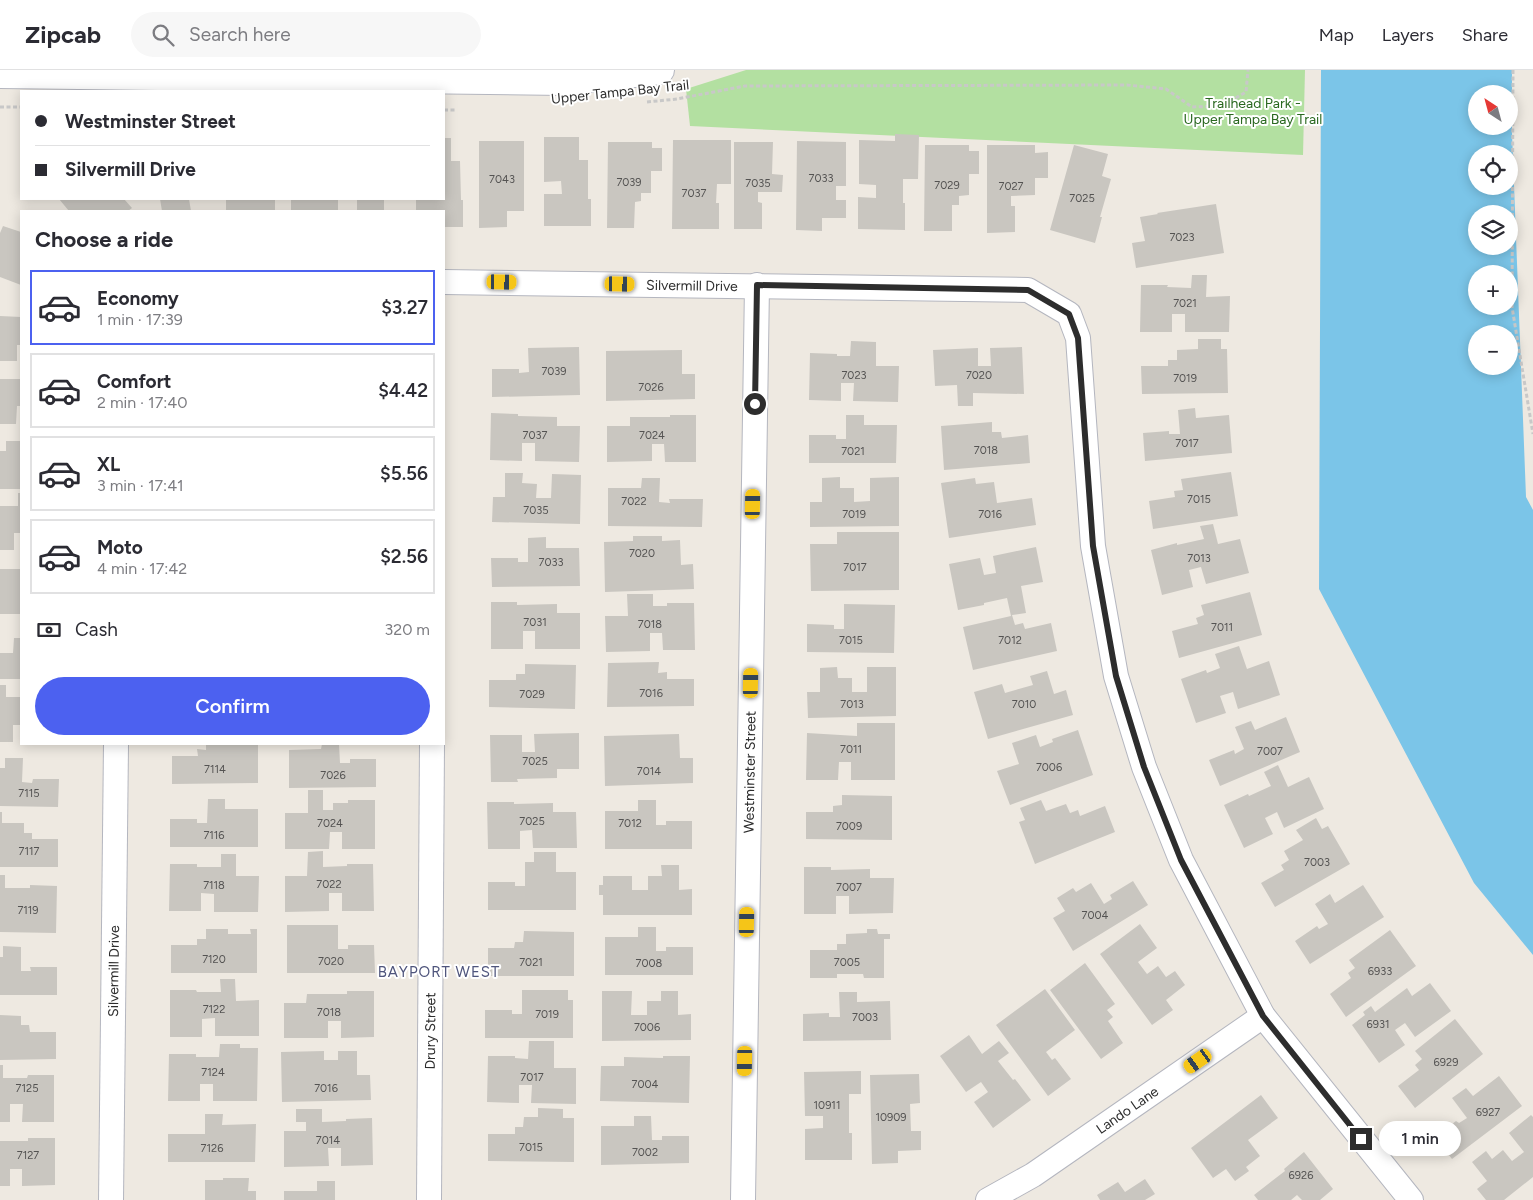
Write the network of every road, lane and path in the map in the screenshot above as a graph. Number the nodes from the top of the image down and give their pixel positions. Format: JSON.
{"nodes":[{"id":1,"x":660,"y":70,"type":"edge"},
{"id":2,"x":1248,"y":70,"type":"edge"},
{"id":3,"x":1513,"y":70,"type":"edge"},
{"id":4,"x":0,"y":74,"type":"edge"},
{"id":5,"x":638,"y":103,"type":"dead end"},
{"id":6,"x":0,"y":107,"type":"edge"},
{"id":7,"x":20,"y":107,"type":"edge"},
{"id":8,"x":445,"y":110,"type":"edge"},
{"id":9,"x":463,"y":110,"type":"dead end"},
{"id":10,"x":445,"y":282,"type":"edge"},
{"id":11,"x":757,"y":285,"type":"junction"},
{"id":12,"x":1533,"y":434,"type":"edge"},
{"id":13,"x":116,"y":745,"type":"edge"},
{"id":14,"x":432,"y":745,"type":"edge"},
{"id":15,"x":1263,"y":1016,"type":"junction"},
{"id":16,"x":111,"y":1200,"type":"edge"},
{"id":17,"x":429,"y":1200,"type":"edge"},
{"id":18,"x":743,"y":1200,"type":"edge"},
{"id":19,"x":988,"y":1200,"type":"edge"},
{"id":20,"x":1410,"y":1200,"type":"edge"}],
"edges":[{"from":1,"to":4,"type":"street"},
{"from":2,"to":5,"type":"path","name":"Upper Tampa Bay Trail"},
{"from":3,"to":12,"type":"path"},
{"from":6,"to":7,"type":"path"},
{"from":8,"to":9,"type":"path"},
{"from":10,"to":11,"type":"street","name":"Silvermill Drive"},
{"from":11,"to":15,"type":"street","name":"Silvermill Drive"},
{"from":11,"to":18,"type":"street","name":"Westminster Street"},
{"from":13,"to":16,"type":"street","name":"Silvermill Drive"},
{"from":14,"to":17,"type":"street","name":"Drury Street"},
{"from":15,"to":19,"type":"street","name":"Lando Lane"},
{"from":15,"to":20,"type":"street","name":"Silvermill Drive"}]}
